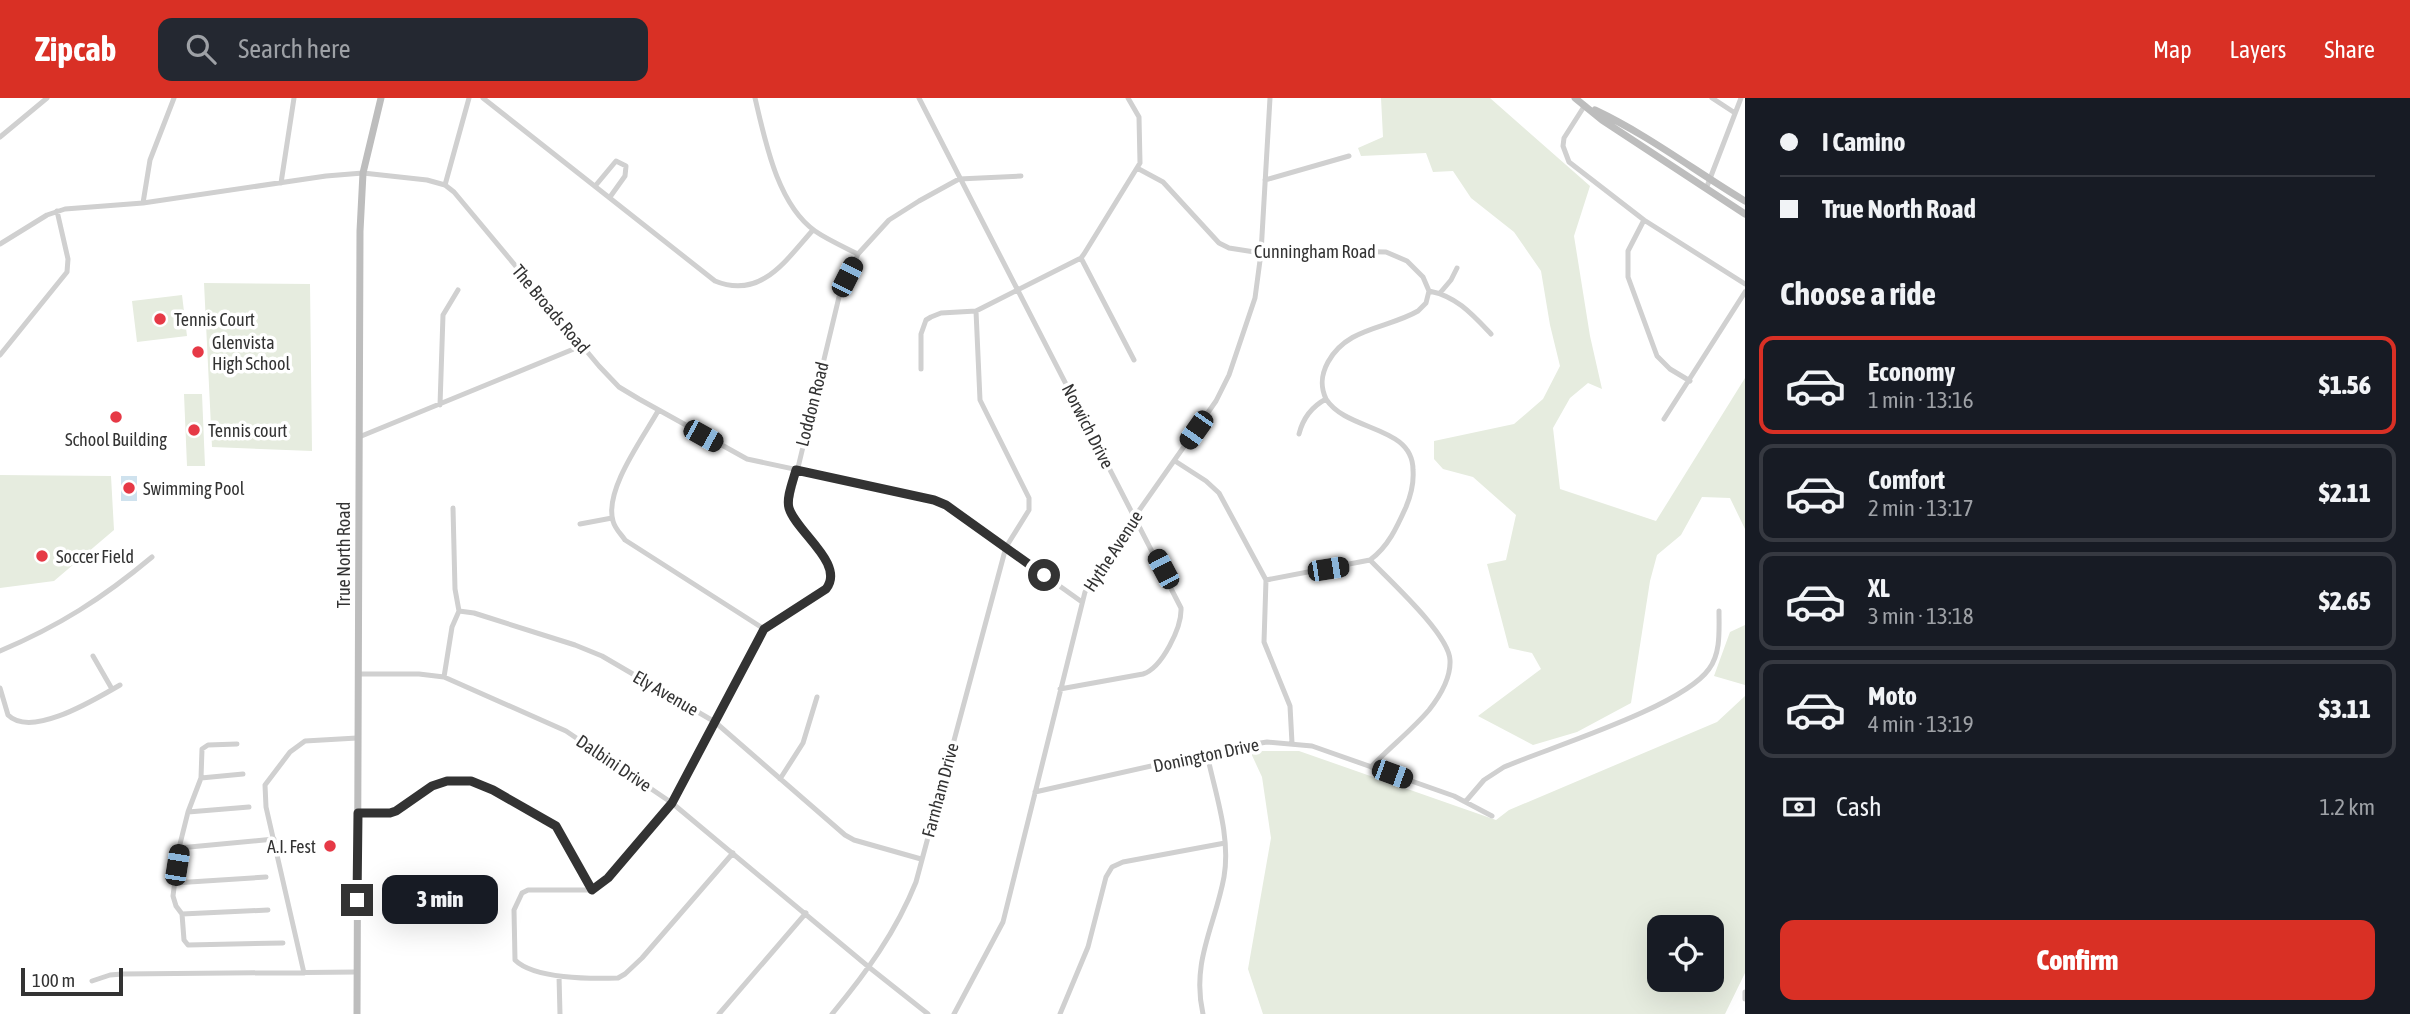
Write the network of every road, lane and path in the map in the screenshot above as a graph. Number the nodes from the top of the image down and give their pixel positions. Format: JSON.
{"nodes":[{"id":1,"x":47,"y":98,"type":"edge"},
{"id":2,"x":174,"y":98,"type":"edge"},
{"id":3,"x":293,"y":98,"type":"edge"},
{"id":4,"x":381,"y":98,"type":"edge"},
{"id":5,"x":469,"y":98,"type":"edge"},
{"id":6,"x":483,"y":98,"type":"edge"},
{"id":7,"x":755,"y":98,"type":"edge"},
{"id":8,"x":919,"y":98,"type":"edge"},
{"id":9,"x":1128,"y":98,"type":"edge"},
{"id":10,"x":1270,"y":98,"type":"edge"},
{"id":11,"x":1575,"y":98,"type":"edge"},
{"id":12,"x":1712,"y":98,"type":"edge"},
{"id":13,"x":1741,"y":98,"type":"edge"},
{"id":14,"x":1585,"y":105,"type":"junction"},
{"id":15,"x":1735,"y":113,"type":"junction"},
{"id":16,"x":0,"y":137,"type":"edge"},
{"id":17,"x":1349,"y":156,"type":"dead end"},
{"id":18,"x":1137,"y":168,"type":"junction"},
{"id":19,"x":363,"y":173,"type":"junction"},
{"id":20,"x":1021,"y":176,"type":"dead end"},
{"id":21,"x":959,"y":179,"type":"junction"},
{"id":22,"x":1265,"y":180,"type":"junction"},
{"id":23,"x":1710,"y":180,"type":"junction"},
{"id":24,"x":281,"y":183,"type":"junction"},
{"id":25,"x":444,"y":185,"type":"junction"},
{"id":26,"x":596,"y":185,"type":"junction"},
{"id":27,"x":1706,"y":189,"type":"junction"},
{"id":28,"x":610,"y":197,"type":"junction"},
{"id":29,"x":1745,"y":201,"type":"edge"},
{"id":30,"x":143,"y":202,"type":"junction"},
{"id":31,"x":57,"y":211,"type":"junction"},
{"id":32,"x":1745,"y":214,"type":"edge"},
{"id":33,"x":1644,"y":220,"type":"junction"},
{"id":34,"x":813,"y":230,"type":"junction"},
{"id":35,"x":0,"y":244,"type":"edge"},
{"id":36,"x":1261,"y":253,"type":"junction"},
{"id":37,"x":858,"y":254,"type":"junction"},
{"id":38,"x":1081,"y":258,"type":"junction"},
{"id":39,"x":1457,"y":268,"type":"dead end"},
{"id":40,"x":1745,"y":284,"type":"edge"},
{"id":41,"x":458,"y":290,"type":"dead end"},
{"id":42,"x":1018,"y":290,"type":"junction"},
{"id":43,"x":1429,"y":292,"type":"junction"},
{"id":44,"x":1745,"y":292,"type":"edge"},
{"id":45,"x":1440,"y":293,"type":"junction"},
{"id":46,"x":976,"y":311,"type":"junction"},
{"id":47,"x":1491,"y":334,"type":"dead end"},
{"id":48,"x":580,"y":346,"type":"junction"},
{"id":49,"x":0,"y":355,"type":"edge"},
{"id":50,"x":1134,"y":360,"type":"dead end"},
{"id":51,"x":921,"y":369,"type":"dead end"},
{"id":52,"x":1690,"y":381,"type":"junction"},
{"id":53,"x":1326,"y":400,"type":"junction"},
{"id":54,"x":440,"y":405,"type":"junction"},
{"id":55,"x":658,"y":411,"type":"junction"},
{"id":56,"x":1664,"y":419,"type":"dead end"},
{"id":57,"x":1299,"y":434,"type":"dead end"},
{"id":58,"x":359,"y":437,"type":"junction"},
{"id":59,"x":1175,"y":461,"type":"junction"},
{"id":60,"x":796,"y":470,"type":"junction"},
{"id":61,"x":453,"y":508,"type":"dead end"},
{"id":62,"x":1135,"y":516,"type":"junction"},
{"id":63,"x":612,"y":519,"type":"junction"},
{"id":64,"x":580,"y":524,"type":"dead end"},
{"id":65,"x":1006,"y":547,"type":"junction"},
{"id":66,"x":152,"y":557,"type":"dead end"},
{"id":67,"x":1370,"y":560,"type":"junction"},
{"id":68,"x":1266,"y":580,"type":"junction"},
{"id":69,"x":1082,"y":602,"type":"junction"},
{"id":70,"x":459,"y":611,"type":"junction"},
{"id":71,"x":1719,"y":611,"type":"dead end"},
{"id":72,"x":764,"y":629,"type":"junction"},
{"id":73,"x":0,"y":652,"type":"edge"},
{"id":74,"x":93,"y":656,"type":"dead end"},
{"id":75,"x":358,"y":674,"type":"junction"},
{"id":76,"x":444,"y":677,"type":"junction"},
{"id":77,"x":120,"y":685,"type":"dead end"},
{"id":78,"x":0,"y":688,"type":"edge"},
{"id":79,"x":112,"y":689,"type":"junction"},
{"id":80,"x":1060,"y":689,"type":"junction"},
{"id":81,"x":817,"y":697,"type":"dead end"},
{"id":82,"x":715,"y":722,"type":"junction"},
{"id":83,"x":358,"y":738,"type":"junction"},
{"id":84,"x":1292,"y":743,"type":"junction"},
{"id":85,"x":237,"y":744,"type":"dead end"},
{"id":86,"x":1207,"y":754,"type":"junction"},
{"id":87,"x":1371,"y":767,"type":"junction"},
{"id":88,"x":243,"y":774,"type":"dead end"},
{"id":89,"x":201,"y":778,"type":"junction"},
{"id":90,"x":780,"y":779,"type":"junction"},
{"id":91,"x":1035,"y":792,"type":"junction"},
{"id":92,"x":1465,"y":801,"type":"junction"},
{"id":93,"x":672,"y":803,"type":"junction"},
{"id":94,"x":249,"y":807,"type":"dead end"},
{"id":95,"x":188,"y":812,"type":"junction"},
{"id":96,"x":358,"y":813,"type":"junction"},
{"id":97,"x":1492,"y":816,"type":"dead end"},
{"id":98,"x":274,"y":839,"type":"junction"},
{"id":99,"x":1225,"y":843,"type":"junction"},
{"id":100,"x":179,"y":848,"type":"junction"},
{"id":101,"x":733,"y":853,"type":"junction"},
{"id":102,"x":921,"y":859,"type":"junction"},
{"id":103,"x":266,"y":877,"type":"dead end"},
{"id":104,"x":174,"y":883,"type":"junction"},
{"id":105,"x":592,"y":890,"type":"junction"},
{"id":106,"x":268,"y":910,"type":"dead end"},
{"id":107,"x":806,"y":913,"type":"junction"},
{"id":108,"x":182,"y":914,"type":"junction"},
{"id":109,"x":283,"y":943,"type":"dead end"},
{"id":110,"x":870,"y":968,"type":"junction"},
{"id":111,"x":357,"y":972,"type":"junction"},
{"id":112,"x":304,"y":973,"type":"junction"},
{"id":113,"x":559,"y":976,"type":"junction"},
{"id":114,"x":92,"y":981,"type":"dead end"},
{"id":115,"x":1745,"y":992,"type":"edge"},
{"id":116,"x":1745,"y":999,"type":"edge"},
{"id":117,"x":356,"y":1014,"type":"edge"},
{"id":118,"x":560,"y":1014,"type":"edge"},
{"id":119,"x":719,"y":1014,"type":"edge"},
{"id":120,"x":832,"y":1014,"type":"edge"},
{"id":121,"x":928,"y":1014,"type":"edge"},
{"id":122,"x":954,"y":1014,"type":"edge"},
{"id":123,"x":1060,"y":1014,"type":"edge"},
{"id":124,"x":1203,"y":1014,"type":"edge"}],
"edges":[{"from":1,"to":16,"type":"street"},
{"from":2,"to":30,"type":"street"},
{"from":3,"to":24,"type":"street"},
{"from":4,"to":19,"type":"main road","name":"True North Road"},
{"from":5,"to":25,"type":"street"},
{"from":6,"to":26,"type":"street"},
{"from":7,"to":34,"type":"street"},
{"from":8,"to":21,"type":"street","name":"Norwich Drive"},
{"from":9,"to":18,"type":"street"},
{"from":10,"to":22,"type":"street","name":"Hythe Avenue"},
{"from":11,"to":14,"type":"main road"},
{"from":12,"to":15,"type":"street"},
{"from":13,"to":15,"type":"street"},
{"from":14,"to":23,"type":"main road"},
{"from":14,"to":27,"type":"main road"},
{"from":14,"to":33,"type":"street"},
{"from":15,"to":23,"type":"street"},
{"from":17,"to":22,"type":"street"},
{"from":18,"to":36,"type":"street","name":"Cunningham Road"},
{"from":18,"to":38,"type":"street"},
{"from":19,"to":24,"type":"street"},
{"from":19,"to":25,"type":"street"},
{"from":19,"to":58,"type":"main road","name":"True North Road"},
{"from":20,"to":21,"type":"street","name":"Loddon Road"},
{"from":21,"to":37,"type":"street","name":"Loddon Road"},
{"from":21,"to":42,"type":"street","name":"Norwich Drive"},
{"from":22,"to":36,"type":"street","name":"Hythe Avenue"},
{"from":23,"to":27,"type":"street"},
{"from":23,"to":29,"type":"main road"},
{"from":24,"to":30,"type":"street"},
{"from":25,"to":48,"type":"street","name":"The Broads Road"},
{"from":26,"to":28,"type":"street"},
{"from":26,"to":28,"type":"street"},
{"from":27,"to":32,"type":"main road"},
{"from":28,"to":34,"type":"street"},
{"from":30,"to":31,"type":"street"},
{"from":31,"to":35,"type":"street"},
{"from":31,"to":49,"type":"street"},
{"from":33,"to":40,"type":"street"},
{"from":33,"to":52,"type":"street"},
{"from":34,"to":37,"type":"street"},
{"from":36,"to":43,"type":"street","name":"Cunningham Road"},
{"from":36,"to":59,"type":"street","name":"Hythe Avenue"},
{"from":37,"to":60,"type":"street","name":"Loddon Road"},
{"from":38,"to":42,"type":"street"},
{"from":38,"to":50,"type":"street"},
{"from":39,"to":45,"type":"street"},
{"from":41,"to":54,"type":"street"},
{"from":42,"to":46,"type":"street"},
{"from":42,"to":62,"type":"street","name":"Norwich Drive"},
{"from":43,"to":45,"type":"street"},
{"from":43,"to":53,"type":"street"},
{"from":44,"to":52,"type":"street"},
{"from":45,"to":47,"type":"street"},
{"from":46,"to":51,"type":"street"},
{"from":46,"to":65,"type":"street","name":"Farnham Drive"},
{"from":48,"to":54,"type":"street"},
{"from":48,"to":55,"type":"street","name":"The Broads Road"},
{"from":52,"to":56,"type":"street"},
{"from":53,"to":57,"type":"street"},
{"from":53,"to":67,"type":"street"},
{"from":54,"to":58,"type":"street"},
{"from":55,"to":60,"type":"street","name":"The Broads Road"},
{"from":55,"to":63,"type":"street"},
{"from":58,"to":75,"type":"main road","name":"True North Road"},
{"from":59,"to":62,"type":"street","name":"Hythe Avenue"},
{"from":59,"to":68,"type":"street"},
{"from":60,"to":65,"type":"street","name":"The Broads Road"},
{"from":60,"to":72,"type":"street","name":"Loddon Road"},
{"from":61,"to":70,"type":"street"},
{"from":62,"to":69,"type":"street","name":"Hythe Avenue"},
{"from":62,"to":80,"type":"street","name":"Norwich Drive"},
{"from":63,"to":64,"type":"street"},
{"from":63,"to":72,"type":"street"},
{"from":65,"to":69,"type":"street","name":"The Broads Road"},
{"from":65,"to":102,"type":"street","name":"Farnham Drive"},
{"from":66,"to":73,"type":"street"},
{"from":67,"to":68,"type":"street"},
{"from":67,"to":87,"type":"street"},
{"from":68,"to":84,"type":"street"},
{"from":69,"to":80,"type":"street","name":"Hythe Avenue"},
{"from":70,"to":76,"type":"street"},
{"from":70,"to":82,"type":"street","name":"Ely Avenue"},
{"from":71,"to":92,"type":"street"},
{"from":72,"to":82,"type":"street","name":"Loddon Road"},
{"from":74,"to":79,"type":"street"},
{"from":75,"to":76,"type":"street","name":"Dalbini Drive"},
{"from":75,"to":83,"type":"main road","name":"True North Road"},
{"from":76,"to":93,"type":"street","name":"Dalbini Drive"},
{"from":77,"to":79,"type":"street"},
{"from":78,"to":79,"type":"street"},
{"from":80,"to":91,"type":"street","name":"Hythe Avenue"},
{"from":81,"to":90,"type":"street"},
{"from":82,"to":90,"type":"street","name":"Ely Avenue"},
{"from":82,"to":93,"type":"street","name":"Loddon Road"},
{"from":83,"to":96,"type":"main road","name":"True North Road"},
{"from":83,"to":98,"type":"street"},
{"from":84,"to":86,"type":"street","name":"Donington Drive"},
{"from":84,"to":87,"type":"street","name":"Donington Drive"},
{"from":85,"to":89,"type":"street"},
{"from":86,"to":91,"type":"street","name":"Donington Drive"},
{"from":86,"to":99,"type":"street"},
{"from":87,"to":92,"type":"street","name":"Donington Drive"},
{"from":88,"to":89,"type":"street"},
{"from":89,"to":95,"type":"street"},
{"from":90,"to":102,"type":"street","name":"Ely Avenue"},
{"from":91,"to":122,"type":"street","name":"Hythe Avenue"},
{"from":92,"to":97,"type":"street","name":"Donington Drive"},
{"from":93,"to":101,"type":"street","name":"Dalbini Drive"},
{"from":93,"to":105,"type":"street","name":"Loddon Road"},
{"from":94,"to":95,"type":"street"},
{"from":95,"to":100,"type":"street"},
{"from":96,"to":105,"type":"street"},
{"from":96,"to":111,"type":"main road","name":"True North Road"},
{"from":98,"to":100,"type":"street"},
{"from":98,"to":112,"type":"street"},
{"from":99,"to":123,"type":"street"},
{"from":99,"to":124,"type":"street"},
{"from":100,"to":104,"type":"street"},
{"from":101,"to":107,"type":"street","name":"Dalbini Drive"},
{"from":101,"to":113,"type":"street"},
{"from":102,"to":110,"type":"street","name":"Farnham Drive"},
{"from":103,"to":104,"type":"street"},
{"from":104,"to":108,"type":"street"},
{"from":105,"to":113,"type":"street"},
{"from":106,"to":108,"type":"street"},
{"from":107,"to":110,"type":"street","name":"Dalbini Drive"},
{"from":107,"to":119,"type":"street"},
{"from":108,"to":109,"type":"street"},
{"from":110,"to":120,"type":"street","name":"Farnham Drive"},
{"from":110,"to":121,"type":"street","name":"Dalbini Drive"},
{"from":111,"to":112,"type":"street"},
{"from":111,"to":117,"type":"main road","name":"True North Road"},
{"from":112,"to":114,"type":"street"},
{"from":113,"to":118,"type":"street"},
{"from":115,"to":116,"type":"street"}]}
